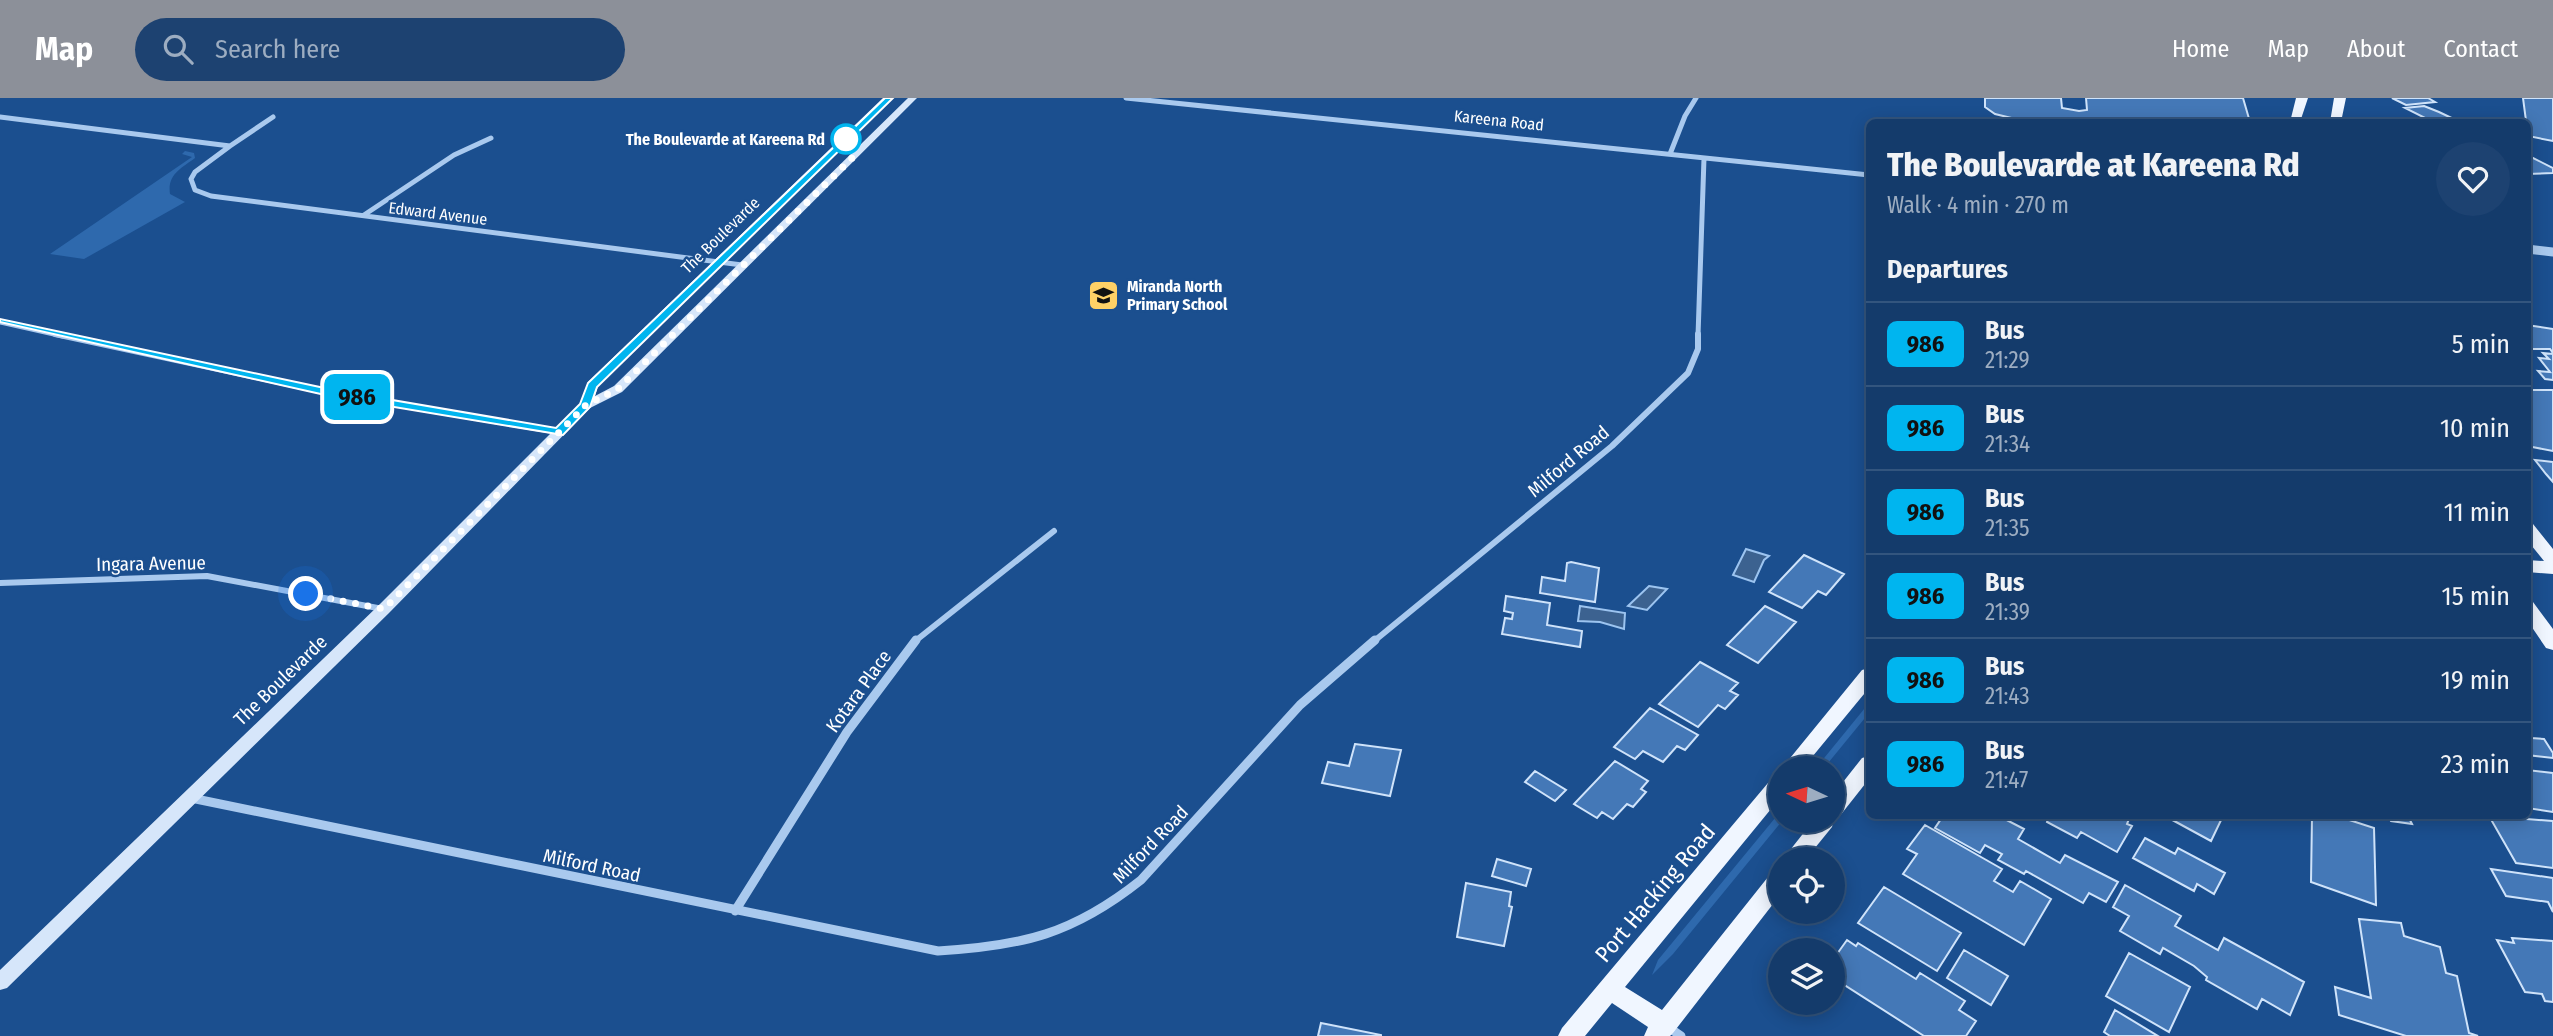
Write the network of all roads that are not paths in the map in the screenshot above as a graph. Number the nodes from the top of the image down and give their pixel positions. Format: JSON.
{"nodes":[{"id":1,"x":888,"y":98,"type":"edge"},
{"id":2,"x":913,"y":98,"type":"edge"},
{"id":3,"x":1126,"y":98,"type":"edge"},
{"id":4,"x":1696,"y":98,"type":"edge"},
{"id":5,"x":2302,"y":98,"type":"edge"},
{"id":6,"x":2340,"y":98,"type":"edge"},
{"id":7,"x":0,"y":117,"type":"edge"},
{"id":8,"x":273,"y":117,"type":"dead end"},
{"id":9,"x":2296,"y":119,"type":"edge"},
{"id":10,"x":2336,"y":119,"type":"edge"},
{"id":11,"x":491,"y":138,"type":"dead end"},
{"id":12,"x":230,"y":146,"type":"junction"},
{"id":13,"x":1670,"y":154,"type":"junction"},
{"id":14,"x":1704,"y":158,"type":"junction"},
{"id":15,"x":1866,"y":175,"type":"edge"},
{"id":16,"x":363,"y":215,"type":"junction"},
{"id":17,"x":2531,"y":249,"type":"edge"},
{"id":18,"x":2553,"y":252,"type":"edge"},
{"id":19,"x":720,"y":262,"type":"junction"},
{"id":20,"x":742,"y":265,"type":"junction"},
{"id":21,"x":0,"y":322,"type":"edge"},
{"id":22,"x":586,"y":405,"type":"junction"},
{"id":23,"x":559,"y":432,"type":"junction"},
{"id":24,"x":1054,"y":531,"type":"dead end"},
{"id":25,"x":2531,"y":533,"type":"edge"},
{"id":26,"x":2553,"y":561,"type":"edge"},
{"id":27,"x":2531,"y":566,"type":"edge"},
{"id":28,"x":2553,"y":568,"type":"edge"},
{"id":29,"x":0,"y":583,"type":"edge"},
{"id":30,"x":384,"y":609,"type":"junction"},
{"id":31,"x":2531,"y":612,"type":"edge"},
{"id":32,"x":2553,"y":643,"type":"edge"},
{"id":33,"x":1866,"y":679,"type":"edge"},
{"id":34,"x":1802,"y":756,"type":"edge"},
{"id":35,"x":1866,"y":768,"type":"edge"},
{"id":36,"x":1845,"y":794,"type":"edge"},
{"id":37,"x":190,"y":797,"type":"junction"},
{"id":38,"x":1768,"y":797,"type":"edge"},
{"id":39,"x":1815,"y":833,"type":"edge"},
{"id":40,"x":1804,"y":847,"type":"edge"},
{"id":41,"x":1768,"y":894,"type":"edge"},
{"id":42,"x":735,"y":911,"type":"junction"},
{"id":43,"x":0,"y":982,"type":"edge"},
{"id":44,"x":1609,"y":989,"type":"junction"},
{"id":45,"x":1667,"y":1032,"type":"edge"},
{"id":46,"x":1570,"y":1036,"type":"edge"}],
"edges":[{"from":1,"to":19,"type":"main road","name":"The Boulevarde"},
{"from":2,"to":20,"type":"main road","name":"The Boulevarde"},
{"from":3,"to":13,"type":"street","name":"Kareena Road"},
{"from":4,"to":13,"type":"street"},
{"from":5,"to":9,"type":"main road"},
{"from":6,"to":10,"type":"main road"},
{"from":7,"to":12,"type":"street"},
{"from":8,"to":12,"type":"street","name":"Edward Avenue"},
{"from":11,"to":16,"type":"street"},
{"from":12,"to":16,"type":"street","name":"Edward Avenue"},
{"from":13,"to":14,"type":"street","name":"Kareena Road"},
{"from":14,"to":15,"type":"street","name":"Kareena Road"},
{"from":14,"to":42,"type":"street","name":"Milford Road"},
{"from":16,"to":19,"type":"street","name":"Edward Avenue"},
{"from":17,"to":18,"type":"street"},
{"from":19,"to":20,"type":"street","name":"Edward Avenue"},
{"from":19,"to":22,"type":"main road","name":"The Boulevarde"},
{"from":20,"to":22,"type":"main road","name":"The Boulevarde"},
{"from":21,"to":23,"type":"street"},
{"from":22,"to":23,"type":"main road","name":"The Boulevarde"},
{"from":23,"to":30,"type":"main road","name":"The Boulevarde"},
{"from":24,"to":42,"type":"street","name":"Kotara Place"},
{"from":25,"to":26,"type":"main road"},
{"from":27,"to":28,"type":"main road"},
{"from":29,"to":30,"type":"street","name":"Ingara Avenue"},
{"from":30,"to":37,"type":"main road","name":"The Boulevarde"},
{"from":31,"to":32,"type":"main road"},
{"from":33,"to":34,"type":"main road"},
{"from":35,"to":36,"type":"main road"},
{"from":37,"to":42,"type":"street","name":"Milford Road"},
{"from":37,"to":43,"type":"main road","name":"The Boulevarde"},
{"from":38,"to":44,"type":"main road","name":"Port Hacking Road"},
{"from":39,"to":40,"type":"main road"},
{"from":41,"to":45,"type":"main road"},
{"from":44,"to":45,"type":"main road"},
{"from":44,"to":46,"type":"main road","name":"Port Hacking Road"}]}
